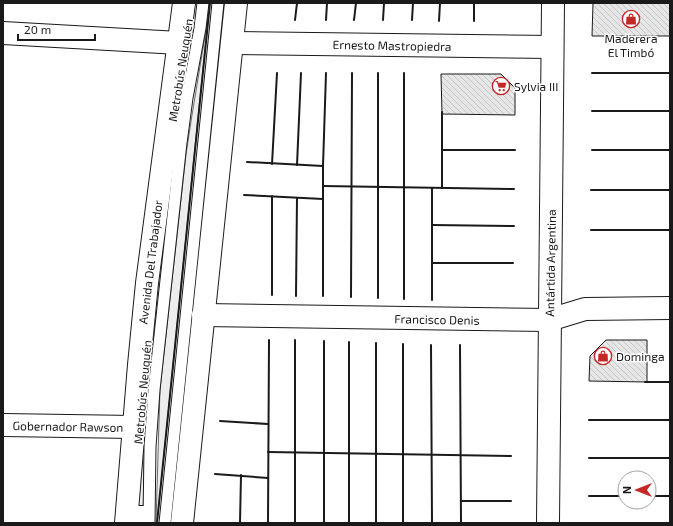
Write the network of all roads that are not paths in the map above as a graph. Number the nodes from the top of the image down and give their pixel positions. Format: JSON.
{"nodes":[{"id":1,"x":184,"y":3,"type":"edge"},
{"id":2,"x":203,"y":3,"type":"edge"},
{"id":3,"x":218,"y":3,"type":"edge"},
{"id":4,"x":236,"y":3,"type":"edge"},
{"id":5,"x":553,"y":3,"type":"edge"},
{"id":6,"x":3,"y":33,"type":"edge"},
{"id":7,"x":179,"y":43,"type":"junction"},
{"id":8,"x":232,"y":43,"type":"junction"},
{"id":9,"x":552,"y":47,"type":"junction"},
{"id":10,"x":670,"y":308,"type":"edge"},
{"id":11,"x":203,"y":315,"type":"junction"},
{"id":12,"x":550,"y":320,"type":"junction"},
{"id":13,"x":3,"y":425,"type":"edge"},
{"id":14,"x":134,"y":427,"type":"junction"},
{"id":15,"x":126,"y":523,"type":"edge"},
{"id":16,"x":132,"y":523,"type":"edge"},
{"id":17,"x":142,"y":523,"type":"edge"},
{"id":18,"x":149,"y":523,"type":"edge"},
{"id":19,"x":165,"y":523,"type":"edge"},
{"id":20,"x":182,"y":523,"type":"edge"},
{"id":21,"x":548,"y":523,"type":"edge"}],
"edges":[{"from":1,"to":7,"type":"main road","name":"Avenida Del Trabajador"},
{"from":2,"to":18,"type":"lane","name":"Metrobús Neuquén"},
{"from":3,"to":19,"type":"lane"},
{"from":4,"to":8,"type":"main road"},
{"from":5,"to":9,"type":"main road","name":"Antártida Argentina"},
{"from":6,"to":7,"type":"main road"},
{"from":7,"to":14,"type":"main road","name":"Avenida Del Trabajador"},
{"from":8,"to":9,"type":"main road","name":"Ernesto Mastropiedra"},
{"from":8,"to":11,"type":"main road"},
{"from":9,"to":12,"type":"main road","name":"Antártida Argentina"},
{"from":10,"to":12,"type":"main road","name":"Francisco Denis"},
{"from":11,"to":12,"type":"main road","name":"Francisco Denis"},
{"from":11,"to":20,"type":"main road"},
{"from":12,"to":21,"type":"main road","name":"Antártida Argentina"},
{"from":13,"to":14,"type":"main road","name":"Gobernador Rawson"},
{"from":14,"to":15,"type":"main road","name":"Avenida Del Trabajador"},
{"from":16,"to":17,"type":"main road"}]}
